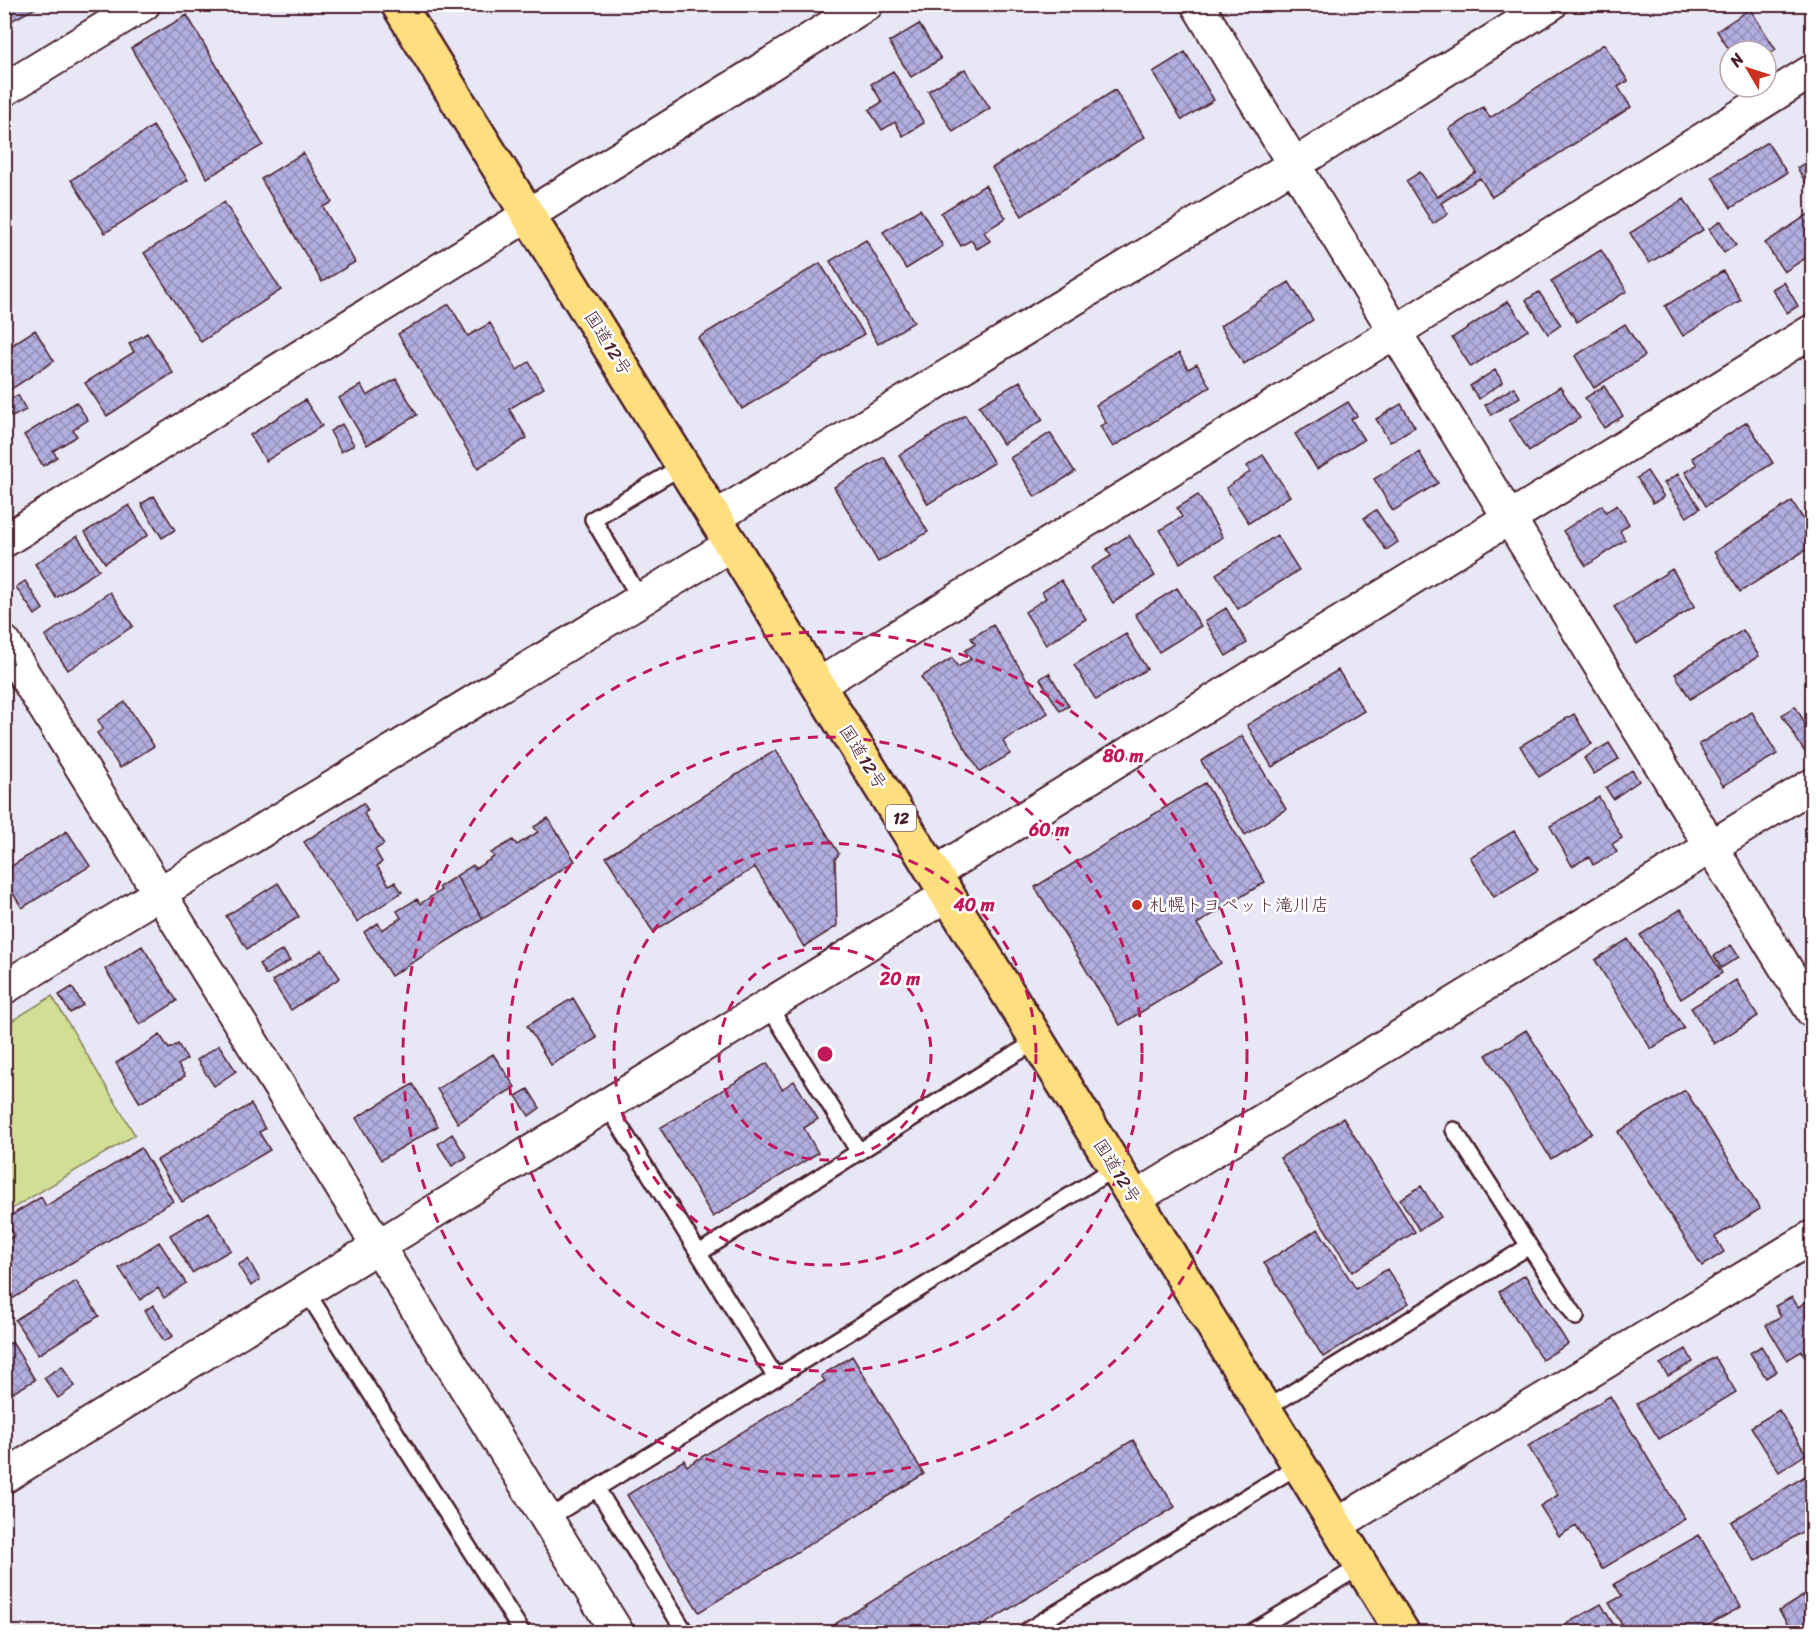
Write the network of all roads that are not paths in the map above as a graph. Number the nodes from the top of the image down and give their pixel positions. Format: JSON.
{"nodes":[{"id":1,"x":144,"y":4,"type":"edge"},
{"id":2,"x":398,"y":4,"type":"edge"},
{"id":3,"x":867,"y":4,"type":"edge"},
{"id":4,"x":1197,"y":4,"type":"edge"},
{"id":5,"x":1551,"y":4,"type":"edge"},
{"id":6,"x":1812,"y":71,"type":"edge"},
{"id":7,"x":4,"y":90,"type":"edge"},
{"id":8,"x":1295,"y":164,"type":"junction"},
{"id":9,"x":527,"y":215,"type":"junction"},
{"id":10,"x":1812,"y":331,"type":"edge"},
{"id":11,"x":1395,"y":332,"type":"junction"},
{"id":12,"x":684,"y":465,"type":"junction"},
{"id":13,"x":1508,"y":517,"type":"junction"},
{"id":14,"x":724,"y":531,"type":"junction"},
{"id":15,"x":4,"y":541,"type":"edge"},
{"id":16,"x":641,"y":600,"type":"junction"},
{"id":17,"x":4,"y":642,"type":"edge"},
{"id":18,"x":818,"y":685,"type":"junction"},
{"id":19,"x":1812,"y":785,"type":"edge"},
{"id":20,"x":1710,"y":847,"type":"junction"},
{"id":21,"x":941,"y":884,"type":"junction"},
{"id":22,"x":160,"y":892,"type":"junction"},
{"id":23,"x":4,"y":988,"type":"edge"},
{"id":24,"x":768,"y":1005,"type":"junction"},
{"id":25,"x":1812,"y":1011,"type":"edge"},
{"id":26,"x":1037,"y":1041,"type":"junction"},
{"id":27,"x":607,"y":1105,"type":"junction"},
{"id":28,"x":1454,"y":1130,"type":"dead end"},
{"id":29,"x":859,"y":1152,"type":"junction"},
{"id":30,"x":1115,"y":1168,"type":"junction"},
{"id":31,"x":1134,"y":1199,"type":"junction"},
{"id":32,"x":1812,"y":1237,"type":"edge"},
{"id":33,"x":380,"y":1246,"type":"junction"},
{"id":34,"x":1529,"y":1246,"type":"junction"},
{"id":35,"x":699,"y":1253,"type":"junction"},
{"id":36,"x":306,"y":1291,"type":"junction"},
{"id":37,"x":1576,"y":1317,"type":"dead end"},
{"id":38,"x":776,"y":1378,"type":"junction"},
{"id":39,"x":1264,"y":1410,"type":"junction"},
{"id":40,"x":1299,"y":1465,"type":"junction"},
{"id":41,"x":4,"y":1477,"type":"edge"},
{"id":42,"x":597,"y":1489,"type":"junction"},
{"id":43,"x":547,"y":1520,"type":"junction"},
{"id":44,"x":1336,"y":1525,"type":"junction"},
{"id":45,"x":1361,"y":1566,"type":"junction"},
{"id":46,"x":522,"y":1632,"type":"edge"},
{"id":47,"x":617,"y":1632,"type":"edge"},
{"id":48,"x":685,"y":1632,"type":"edge"},
{"id":49,"x":1025,"y":1632,"type":"edge"},
{"id":50,"x":1252,"y":1632,"type":"edge"},
{"id":51,"x":1402,"y":1632,"type":"edge"}],
"edges":[{"from":1,"to":7,"type":"street"},
{"from":2,"to":9,"type":"highway","name":"国道12号","number":"12"},
{"from":3,"to":9,"type":"street"},
{"from":4,"to":8,"type":"street"},
{"from":5,"to":8,"type":"street"},
{"from":6,"to":11,"type":"street"},
{"from":8,"to":11,"type":"street"},
{"from":8,"to":14,"type":"street"},
{"from":9,"to":12,"type":"highway","name":"国道12号","number":"12"},
{"from":9,"to":15,"type":"street"},
{"from":10,"to":13,"type":"street"},
{"from":11,"to":13,"type":"street"},
{"from":11,"to":18,"type":"street"},
{"from":12,"to":14,"type":"highway","name":"国道12号","number":"12"},
{"from":12,"to":16,"type":"lane"},
{"from":13,"to":20,"type":"street"},
{"from":13,"to":21,"type":"street"},
{"from":14,"to":16,"type":"street"},
{"from":14,"to":18,"type":"highway","name":"国道12号","number":"12"},
{"from":16,"to":22,"type":"street"},
{"from":17,"to":22,"type":"street"},
{"from":18,"to":21,"type":"highway","name":"国道12号","number":"12"},
{"from":19,"to":20,"type":"street"},
{"from":20,"to":25,"type":"street"},
{"from":20,"to":31,"type":"street"},
{"from":21,"to":24,"type":"street"},
{"from":21,"to":26,"type":"highway","name":"国道12号","number":"12"},
{"from":22,"to":23,"type":"street"},
{"from":22,"to":33,"type":"street"},
{"from":24,"to":27,"type":"street"},
{"from":24,"to":29,"type":"lane"},
{"from":26,"to":29,"type":"lane"},
{"from":26,"to":30,"type":"highway","name":"国道12号","number":"12"},
{"from":27,"to":33,"type":"street"},
{"from":27,"to":35,"type":"lane"},
{"from":28,"to":34,"type":"lane"},
{"from":29,"to":35,"type":"lane"},
{"from":30,"to":31,"type":"highway","name":"国道12号","number":"12"},
{"from":30,"to":38,"type":"lane"},
{"from":31,"to":39,"type":"highway","name":"国道12号","number":"12"},
{"from":32,"to":44,"type":"street"},
{"from":33,"to":36,"type":"street"},
{"from":33,"to":43,"type":"street"},
{"from":34,"to":37,"type":"lane"},
{"from":34,"to":39,"type":"lane"},
{"from":35,"to":38,"type":"lane"},
{"from":36,"to":41,"type":"street"},
{"from":36,"to":46,"type":"lane"},
{"from":38,"to":42,"type":"lane"},
{"from":39,"to":40,"type":"highway","name":"国道12号","number":"12"},
{"from":40,"to":44,"type":"highway","name":"国道12号","number":"12"},
{"from":40,"to":49,"type":"lane"},
{"from":42,"to":43,"type":"lane"},
{"from":42,"to":48,"type":"lane"},
{"from":43,"to":47,"type":"street"},
{"from":44,"to":45,"type":"highway","name":"国道12号","number":"12"},
{"from":45,"to":50,"type":"lane"},
{"from":45,"to":51,"type":"highway","name":"国道12号","number":"12"}]}
